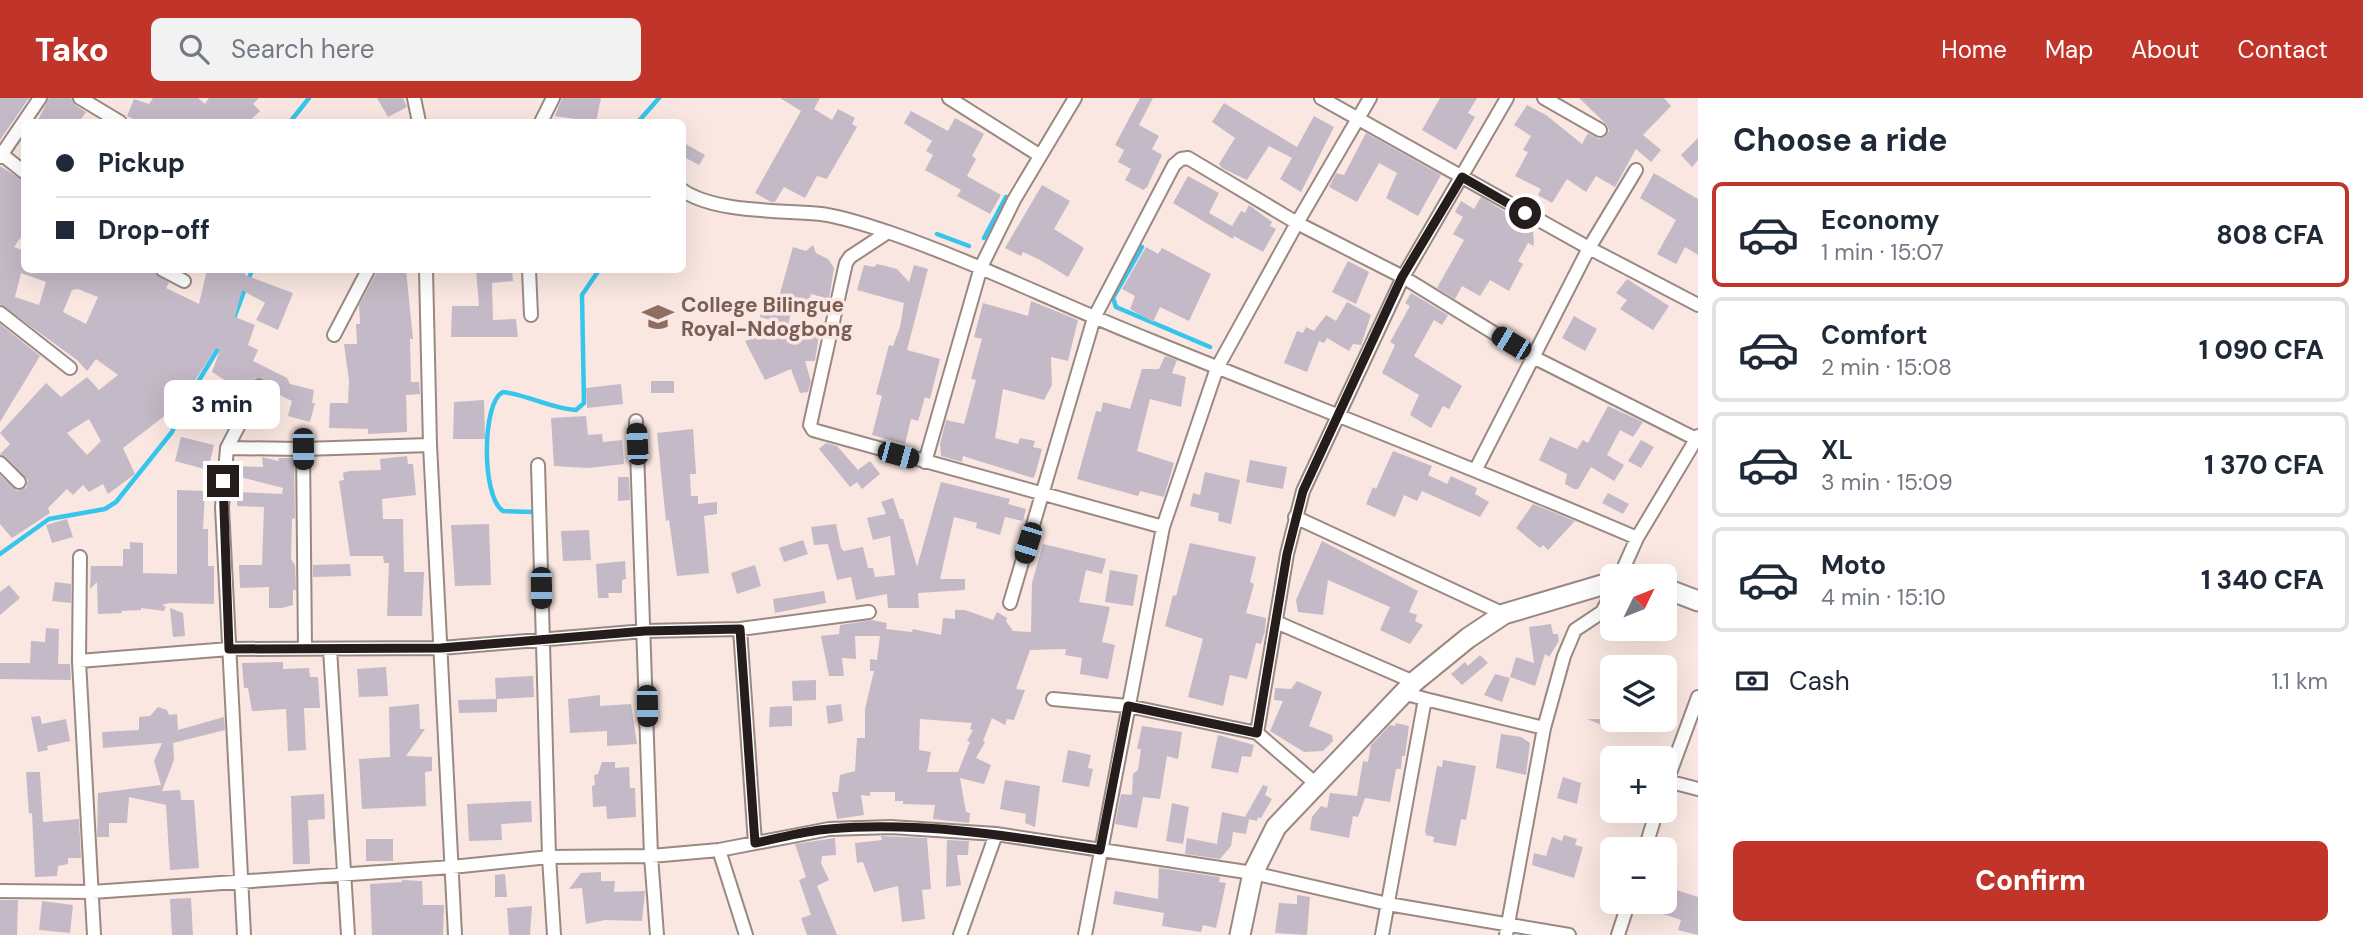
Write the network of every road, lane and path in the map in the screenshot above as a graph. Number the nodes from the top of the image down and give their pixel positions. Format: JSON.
{"nodes":[{"id":1,"x":40,"y":98,"type":"edge"},
{"id":2,"x":80,"y":98,"type":"edge"},
{"id":3,"x":414,"y":98,"type":"edge"},
{"id":4,"x":553,"y":98,"type":"edge"},
{"id":5,"x":949,"y":98,"type":"edge"},
{"id":6,"x":1075,"y":98,"type":"edge"},
{"id":7,"x":1321,"y":98,"type":"edge"},
{"id":8,"x":1370,"y":98,"type":"edge"},
{"id":9,"x":1507,"y":98,"type":"edge"},
{"id":10,"x":1544,"y":98,"type":"edge"},
{"id":11,"x":26,"y":119,"type":"edge"},
{"id":12,"x":115,"y":119,"type":"edge"},
{"id":13,"x":418,"y":119,"type":"edge"},
{"id":14,"x":542,"y":119,"type":"edge"},
{"id":15,"x":1357,"y":121,"type":"junction"},
{"id":16,"x":21,"y":126,"type":"edge"},
{"id":17,"x":1600,"y":130,"type":"dead end"},
{"id":18,"x":1,"y":155,"type":"edge"},
{"id":19,"x":1040,"y":155,"type":"junction"},
{"id":20,"x":21,"y":170,"type":"edge"},
{"id":21,"x":1636,"y":170,"type":"dead end"},
{"id":22,"x":1462,"y":177,"type":"junction"},
{"id":23,"x":686,"y":192,"type":"edge"},
{"id":24,"x":1297,"y":223,"type":"junction"},
{"id":25,"x":888,"y":232,"type":"junction"},
{"id":26,"x":1588,"y":248,"type":"junction"},
{"id":27,"x":981,"y":267,"type":"junction"},
{"id":28,"x":169,"y":273,"type":"edge"},
{"id":29,"x":366,"y":273,"type":"edge"},
{"id":30,"x":426,"y":273,"type":"edge"},
{"id":31,"x":529,"y":273,"type":"edge"},
{"id":32,"x":1402,"y":277,"type":"junction"},
{"id":33,"x":184,"y":281,"type":"dead end"},
{"id":34,"x":1698,"y":305,"type":"edge"},
{"id":35,"x":0,"y":313,"type":"edge"},
{"id":36,"x":531,"y":315,"type":"dead end"},
{"id":37,"x":1094,"y":318,"type":"junction"},
{"id":38,"x":334,"y":335,"type":"dead end"},
{"id":39,"x":1533,"y":356,"type":"junction"},
{"id":40,"x":70,"y":368,"type":"dead end"},
{"id":41,"x":1217,"y":368,"type":"junction"},
{"id":42,"x":259,"y":386,"type":"dead end"},
{"id":43,"x":1339,"y":414,"type":"junction"},
{"id":44,"x":636,"y":421,"type":"dead end"},
{"id":45,"x":1698,"y":438,"type":"edge"},
{"id":46,"x":430,"y":445,"type":"junction"},
{"id":47,"x":228,"y":448,"type":"junction"},
{"id":48,"x":303,"y":449,"type":"junction"},
{"id":49,"x":925,"y":462,"type":"junction"},
{"id":50,"x":0,"y":463,"type":"edge"},
{"id":51,"x":538,"y":465,"type":"dead end"},
{"id":52,"x":1476,"y":469,"type":"junction"},
{"id":53,"x":19,"y":482,"type":"dead end"},
{"id":54,"x":1043,"y":495,"type":"junction"},
{"id":55,"x":1295,"y":517,"type":"junction"},
{"id":56,"x":1163,"y":527,"type":"junction"},
{"id":57,"x":1637,"y":538,"type":"junction"},
{"id":58,"x":80,"y":557,"type":"dead end"},
{"id":59,"x":1625,"y":564,"type":"edge"},
{"id":60,"x":1600,"y":586,"type":"edge"},
{"id":61,"x":1677,"y":593,"type":"edge"},
{"id":62,"x":1698,"y":601,"type":"edge"},
{"id":63,"x":1010,"y":603,"type":"dead end"},
{"id":64,"x":869,"y":612,"type":"dead end"},
{"id":65,"x":1600,"y":613,"type":"edge"},
{"id":66,"x":1504,"y":614,"type":"junction"},
{"id":67,"x":1276,"y":621,"type":"junction"},
{"id":68,"x":740,"y":629,"type":"junction"},
{"id":69,"x":645,"y":631,"type":"junction"},
{"id":70,"x":542,"y":638,"type":"junction"},
{"id":71,"x":441,"y":648,"type":"junction"},
{"id":72,"x":229,"y":649,"type":"junction"},
{"id":73,"x":305,"y":649,"type":"junction"},
{"id":74,"x":330,"y":649,"type":"junction"},
{"id":75,"x":79,"y":661,"type":"junction"},
{"id":76,"x":1414,"y":691,"type":"junction"},
{"id":77,"x":1698,"y":696,"type":"edge"},
{"id":78,"x":1052,"y":699,"type":"dead end"},
{"id":79,"x":1128,"y":706,"type":"junction"},
{"id":80,"x":1544,"y":728,"type":"junction"},
{"id":81,"x":1257,"y":733,"type":"junction"},
{"id":82,"x":1677,"y":754,"type":"edge"},
{"id":83,"x":1315,"y":783,"type":"junction"},
{"id":84,"x":1677,"y":786,"type":"edge"},
{"id":85,"x":1698,"y":789,"type":"edge"},
{"id":86,"x":996,"y":834,"type":"junction"},
{"id":87,"x":755,"y":843,"type":"junction"},
{"id":88,"x":719,"y":850,"type":"junction"},
{"id":89,"x":1100,"y":850,"type":"junction"},
{"id":90,"x":651,"y":856,"type":"junction"},
{"id":91,"x":548,"y":857,"type":"junction"},
{"id":92,"x":452,"y":867,"type":"junction"},
{"id":93,"x":1253,"y":873,"type":"junction"},
{"id":94,"x":344,"y":874,"type":"junction"},
{"id":95,"x":243,"y":880,"type":"junction"},
{"id":96,"x":0,"y":891,"type":"edge"},
{"id":97,"x":92,"y":892,"type":"junction"},
{"id":98,"x":1388,"y":904,"type":"junction"},
{"id":99,"x":1625,"y":914,"type":"edge"},
{"id":100,"x":1507,"y":929,"type":"edge"},
{"id":101,"x":94,"y":935,"type":"edge"},
{"id":102,"x":244,"y":935,"type":"edge"},
{"id":103,"x":348,"y":935,"type":"edge"},
{"id":104,"x":455,"y":935,"type":"edge"},
{"id":105,"x":554,"y":935,"type":"edge"},
{"id":106,"x":657,"y":935,"type":"edge"},
{"id":107,"x":746,"y":935,"type":"edge"},
{"id":108,"x":960,"y":935,"type":"edge"},
{"id":109,"x":1085,"y":935,"type":"edge"},
{"id":110,"x":1240,"y":935,"type":"edge"},
{"id":111,"x":1382,"y":935,"type":"edge"},
{"id":112,"x":1569,"y":935,"type":"edge"},
{"id":113,"x":1618,"y":935,"type":"edge"}],
"edges":[{"from":1,"to":11,"type":"street"},
{"from":2,"to":12,"type":"street"},
{"from":3,"to":13,"type":"street"},
{"from":4,"to":14,"type":"street"},
{"from":5,"to":19,"type":"street"},
{"from":6,"to":19,"type":"street"},
{"from":7,"to":15,"type":"street"},
{"from":8,"to":15,"type":"street"},
{"from":9,"to":22,"type":"street"},
{"from":10,"to":17,"type":"street"},
{"from":15,"to":22,"type":"street"},
{"from":15,"to":24,"type":"street"},
{"from":16,"to":18,"type":"street"},
{"from":18,"to":20,"type":"street"},
{"from":19,"to":27,"type":"street"},
{"from":21,"to":26,"type":"street"},
{"from":22,"to":26,"type":"street"},
{"from":22,"to":32,"type":"street"},
{"from":23,"to":25,"type":"street"},
{"from":24,"to":32,"type":"street"},
{"from":24,"to":37,"type":"street"},
{"from":24,"to":41,"type":"street"},
{"from":25,"to":27,"type":"street"},
{"from":25,"to":49,"type":"street"},
{"from":26,"to":34,"type":"street"},
{"from":26,"to":39,"type":"street"},
{"from":27,"to":37,"type":"street"},
{"from":27,"to":49,"type":"street"},
{"from":28,"to":33,"type":"street"},
{"from":29,"to":38,"type":"street"},
{"from":30,"to":46,"type":"street"},
{"from":31,"to":36,"type":"street"},
{"from":32,"to":39,"type":"street"},
{"from":32,"to":43,"type":"street"},
{"from":35,"to":40,"type":"street"},
{"from":37,"to":41,"type":"street"},
{"from":37,"to":54,"type":"street"},
{"from":39,"to":45,"type":"street"},
{"from":39,"to":52,"type":"street"},
{"from":41,"to":43,"type":"street"},
{"from":41,"to":56,"type":"street"},
{"from":42,"to":47,"type":"street"},
{"from":43,"to":52,"type":"street"},
{"from":43,"to":55,"type":"street"},
{"from":44,"to":69,"type":"street"},
{"from":45,"to":57,"type":"street"},
{"from":46,"to":48,"type":"street"},
{"from":46,"to":71,"type":"street"},
{"from":47,"to":48,"type":"street"},
{"from":47,"to":72,"type":"street"},
{"from":48,"to":73,"type":"street"},
{"from":49,"to":54,"type":"street"},
{"from":50,"to":53,"type":"street"},
{"from":51,"to":70,"type":"street"},
{"from":52,"to":57,"type":"street"},
{"from":54,"to":56,"type":"street"},
{"from":54,"to":63,"type":"street"},
{"from":55,"to":66,"type":"street"},
{"from":55,"to":67,"type":"street"},
{"from":56,"to":79,"type":"street"},
{"from":57,"to":59,"type":"street"},
{"from":58,"to":75,"type":"street"},
{"from":60,"to":66,"type":"main road"},
{"from":61,"to":62,"type":"main road"},
{"from":64,"to":68,"type":"street"},
{"from":65,"to":80,"type":"street"},
{"from":66,"to":76,"type":"main road"},
{"from":67,"to":76,"type":"street"},
{"from":67,"to":81,"type":"street"},
{"from":68,"to":69,"type":"street"},
{"from":68,"to":87,"type":"street"},
{"from":69,"to":70,"type":"street"},
{"from":69,"to":90,"type":"street"},
{"from":70,"to":71,"type":"street"},
{"from":70,"to":91,"type":"street"},
{"from":71,"to":74,"type":"street"},
{"from":71,"to":92,"type":"street"},
{"from":72,"to":73,"type":"street"},
{"from":72,"to":75,"type":"street"},
{"from":72,"to":95,"type":"street"},
{"from":73,"to":74,"type":"street"},
{"from":74,"to":94,"type":"street"},
{"from":75,"to":97,"type":"street"},
{"from":76,"to":80,"type":"street"},
{"from":76,"to":83,"type":"main road"},
{"from":76,"to":98,"type":"street"},
{"from":77,"to":82,"type":"street"},
{"from":78,"to":79,"type":"street"},
{"from":79,"to":81,"type":"street"},
{"from":79,"to":89,"type":"street"},
{"from":80,"to":100,"type":"street"},
{"from":81,"to":83,"type":"street"},
{"from":83,"to":93,"type":"main road"},
{"from":84,"to":85,"type":"street"},
{"from":86,"to":87,"type":"street"},
{"from":86,"to":89,"type":"street"},
{"from":86,"to":108,"type":"street"},
{"from":87,"to":88,"type":"street"},
{"from":88,"to":90,"type":"street"},
{"from":88,"to":107,"type":"street"},
{"from":89,"to":93,"type":"street"},
{"from":89,"to":109,"type":"street"},
{"from":90,"to":91,"type":"street"},
{"from":90,"to":106,"type":"street"},
{"from":91,"to":92,"type":"street"},
{"from":91,"to":105,"type":"street"},
{"from":92,"to":94,"type":"street"},
{"from":92,"to":104,"type":"street"},
{"from":93,"to":98,"type":"street"},
{"from":93,"to":110,"type":"main road"},
{"from":94,"to":95,"type":"street"},
{"from":94,"to":103,"type":"street"},
{"from":95,"to":97,"type":"street"},
{"from":95,"to":102,"type":"street"},
{"from":96,"to":97,"type":"street"},
{"from":97,"to":101,"type":"street"},
{"from":98,"to":100,"type":"street"},
{"from":98,"to":111,"type":"street"},
{"from":99,"to":113,"type":"street"},
{"from":100,"to":112,"type":"street"}]}
